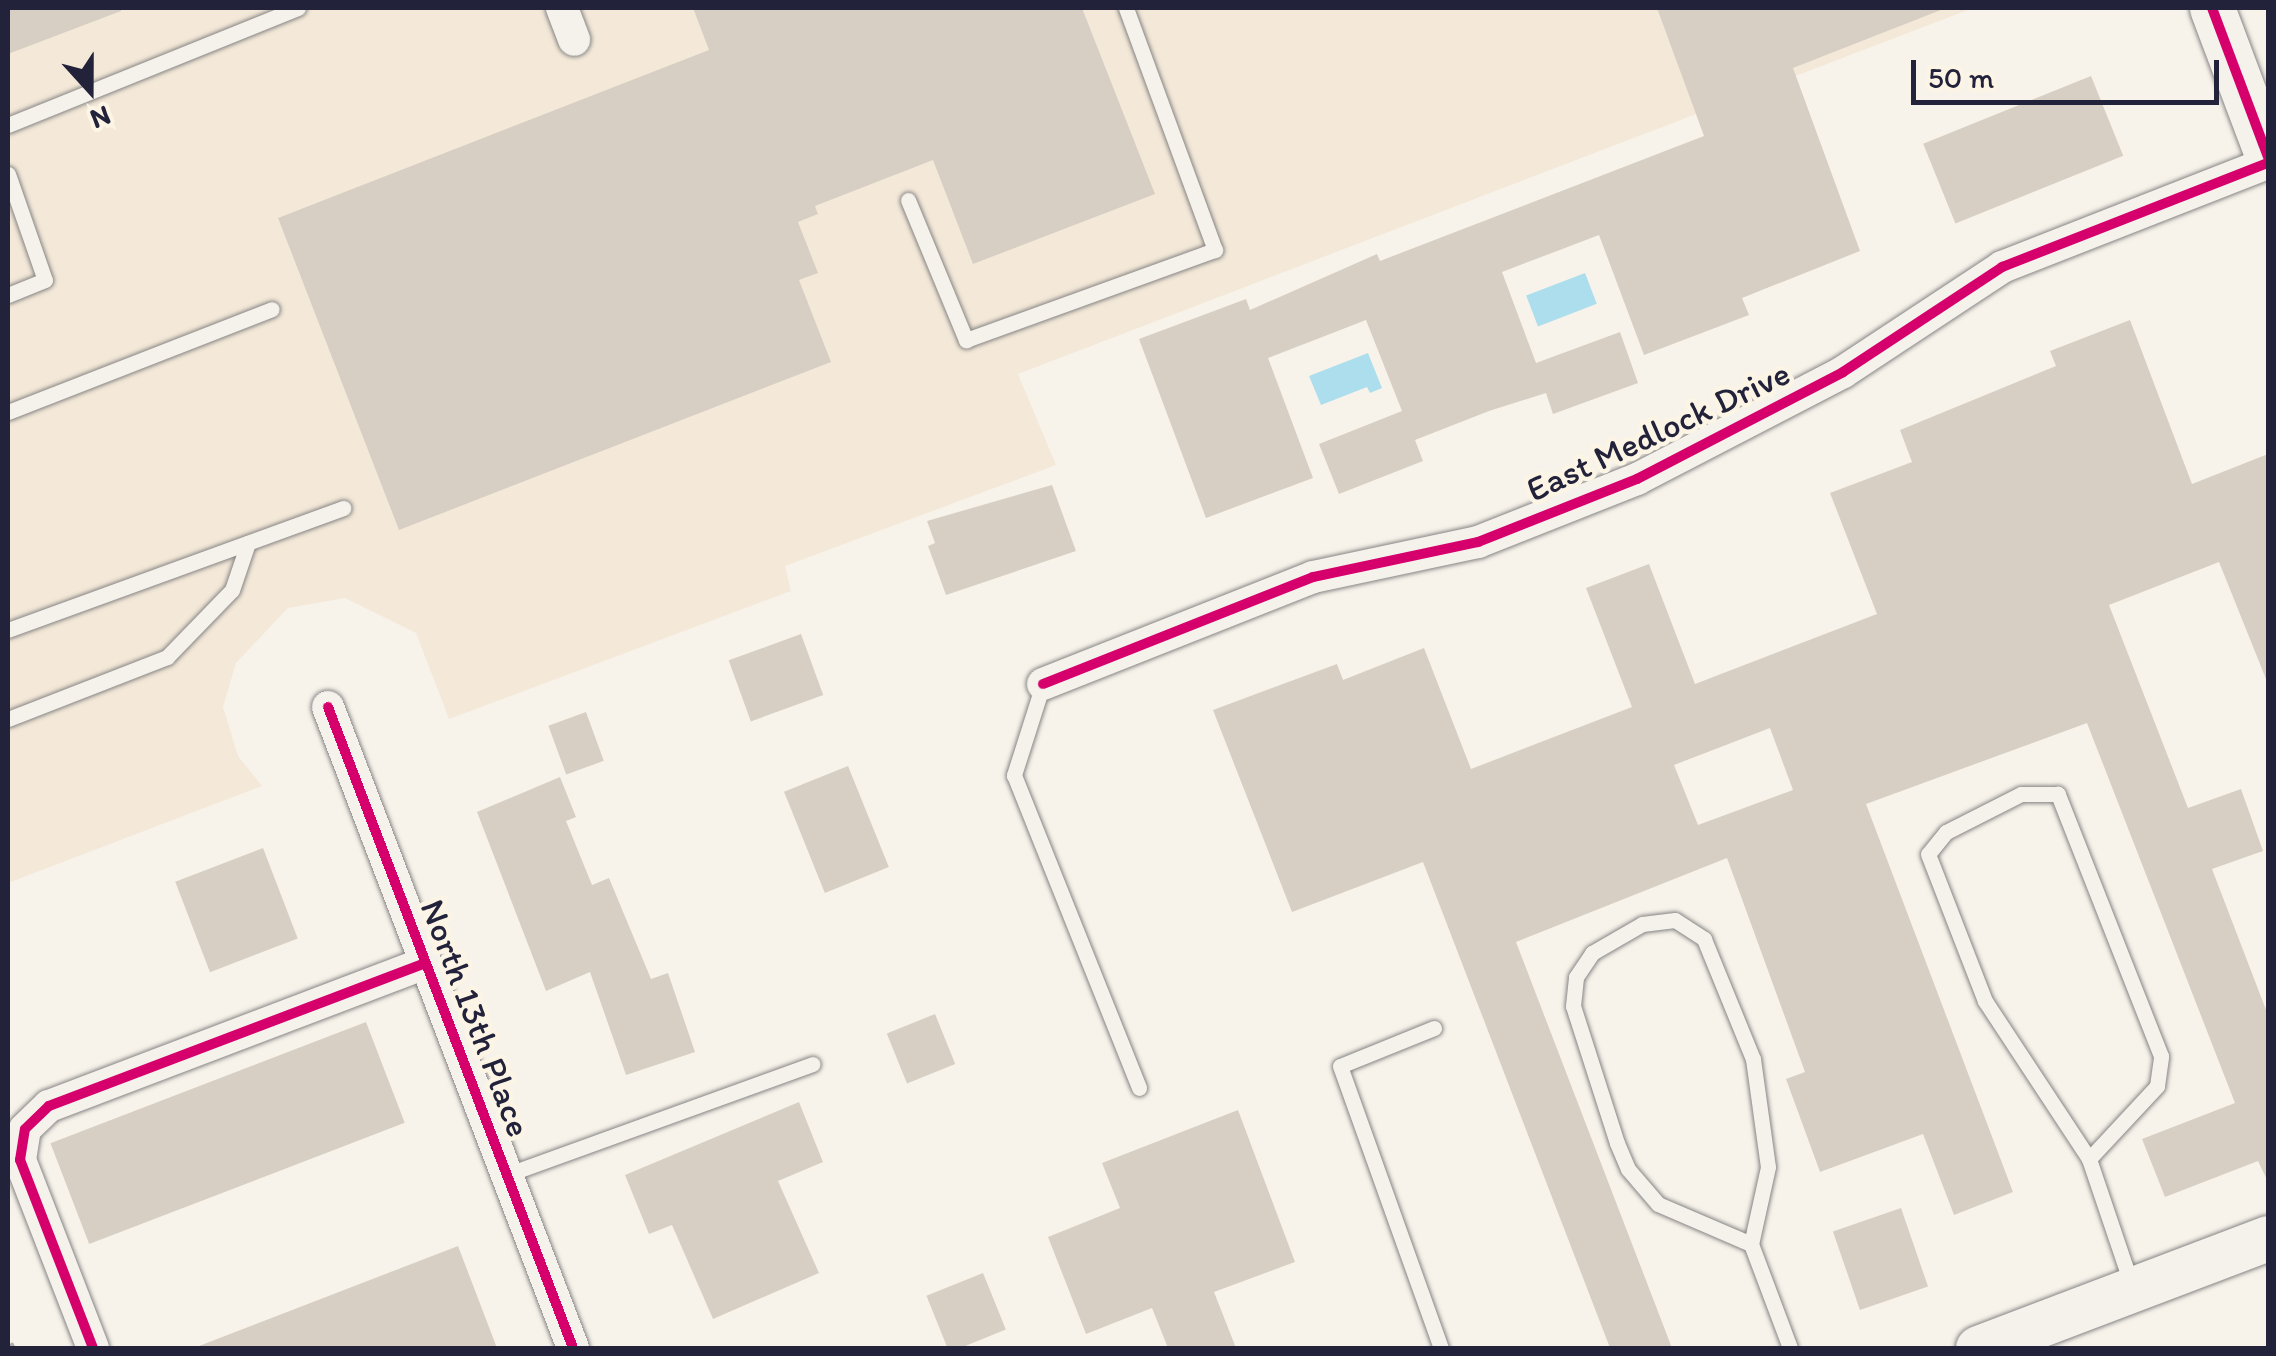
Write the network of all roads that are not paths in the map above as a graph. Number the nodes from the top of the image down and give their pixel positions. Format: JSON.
{"nodes":[{"id":1,"x":298,"y":8,"type":"edge"},
{"id":2,"x":562,"y":8,"type":"edge"},
{"id":3,"x":1126,"y":8,"type":"edge"},
{"id":4,"x":2212,"y":8,"type":"edge"},
{"id":5,"x":574,"y":40,"type":"dead end"},
{"id":6,"x":8,"y":125,"type":"edge"},
{"id":7,"x":2268,"y":160,"type":"edge"},
{"id":8,"x":8,"y":174,"type":"edge"},
{"id":9,"x":908,"y":200,"type":"dead end"},
{"id":10,"x":8,"y":295,"type":"edge"},
{"id":11,"x":272,"y":309,"type":"dead end"},
{"id":12,"x":8,"y":412,"type":"edge"},
{"id":13,"x":344,"y":508,"type":"dead end"},
{"id":14,"x":248,"y":542,"type":"junction"},
{"id":15,"x":8,"y":630,"type":"edge"},
{"id":16,"x":1043,"y":684,"type":"joint"},
{"id":17,"x":328,"y":707,"type":"dead end"},
{"id":18,"x":8,"y":718,"type":"edge"},
{"id":19,"x":425,"y":963,"type":"junction"},
{"id":20,"x":1434,"y":1028,"type":"dead end"},
{"id":21,"x":812,"y":1064,"type":"dead end"},
{"id":22,"x":1139,"y":1088,"type":"dead end"},
{"id":23,"x":2089,"y":1158,"type":"junction"},
{"id":24,"x":506,"y":1174,"type":"junction"},
{"id":25,"x":2268,"y":1238,"type":"edge"},
{"id":26,"x":1751,"y":1244,"type":"junction"},
{"id":27,"x":2134,"y":1290,"type":"junction"},
{"id":28,"x":93,"y":1348,"type":"edge"},
{"id":29,"x":573,"y":1348,"type":"edge"},
{"id":30,"x":1442,"y":1348,"type":"edge"},
{"id":31,"x":1790,"y":1348,"type":"edge"},
{"id":32,"x":1978,"y":1348,"type":"edge"}],
"edges":[{"from":1,"to":6,"type":"lane"},
{"from":2,"to":5,"type":"street"},
{"from":3,"to":9,"type":"lane"},
{"from":4,"to":7,"type":"street"},
{"from":7,"to":16,"type":"street","name":"East Medlock Drive"},
{"from":8,"to":10,"type":"lane"},
{"from":11,"to":12,"type":"lane"},
{"from":13,"to":14,"type":"lane"},
{"from":14,"to":15,"type":"lane"},
{"from":14,"to":18,"type":"lane"},
{"from":16,"to":22,"type":"lane"},
{"from":17,"to":19,"type":"street","name":"North 13th Place"},
{"from":19,"to":24,"type":"street","name":"North 13th Place"},
{"from":19,"to":28,"type":"street"},
{"from":20,"to":30,"type":"lane"},
{"from":21,"to":24,"type":"lane"},
{"from":23,"to":23,"type":"lane"},
{"from":23,"to":27,"type":"lane"},
{"from":24,"to":29,"type":"street","name":"North 13th Place"},
{"from":25,"to":27,"type":"street"},
{"from":26,"to":26,"type":"lane"},
{"from":26,"to":31,"type":"lane"},
{"from":27,"to":32,"type":"street"}]}
